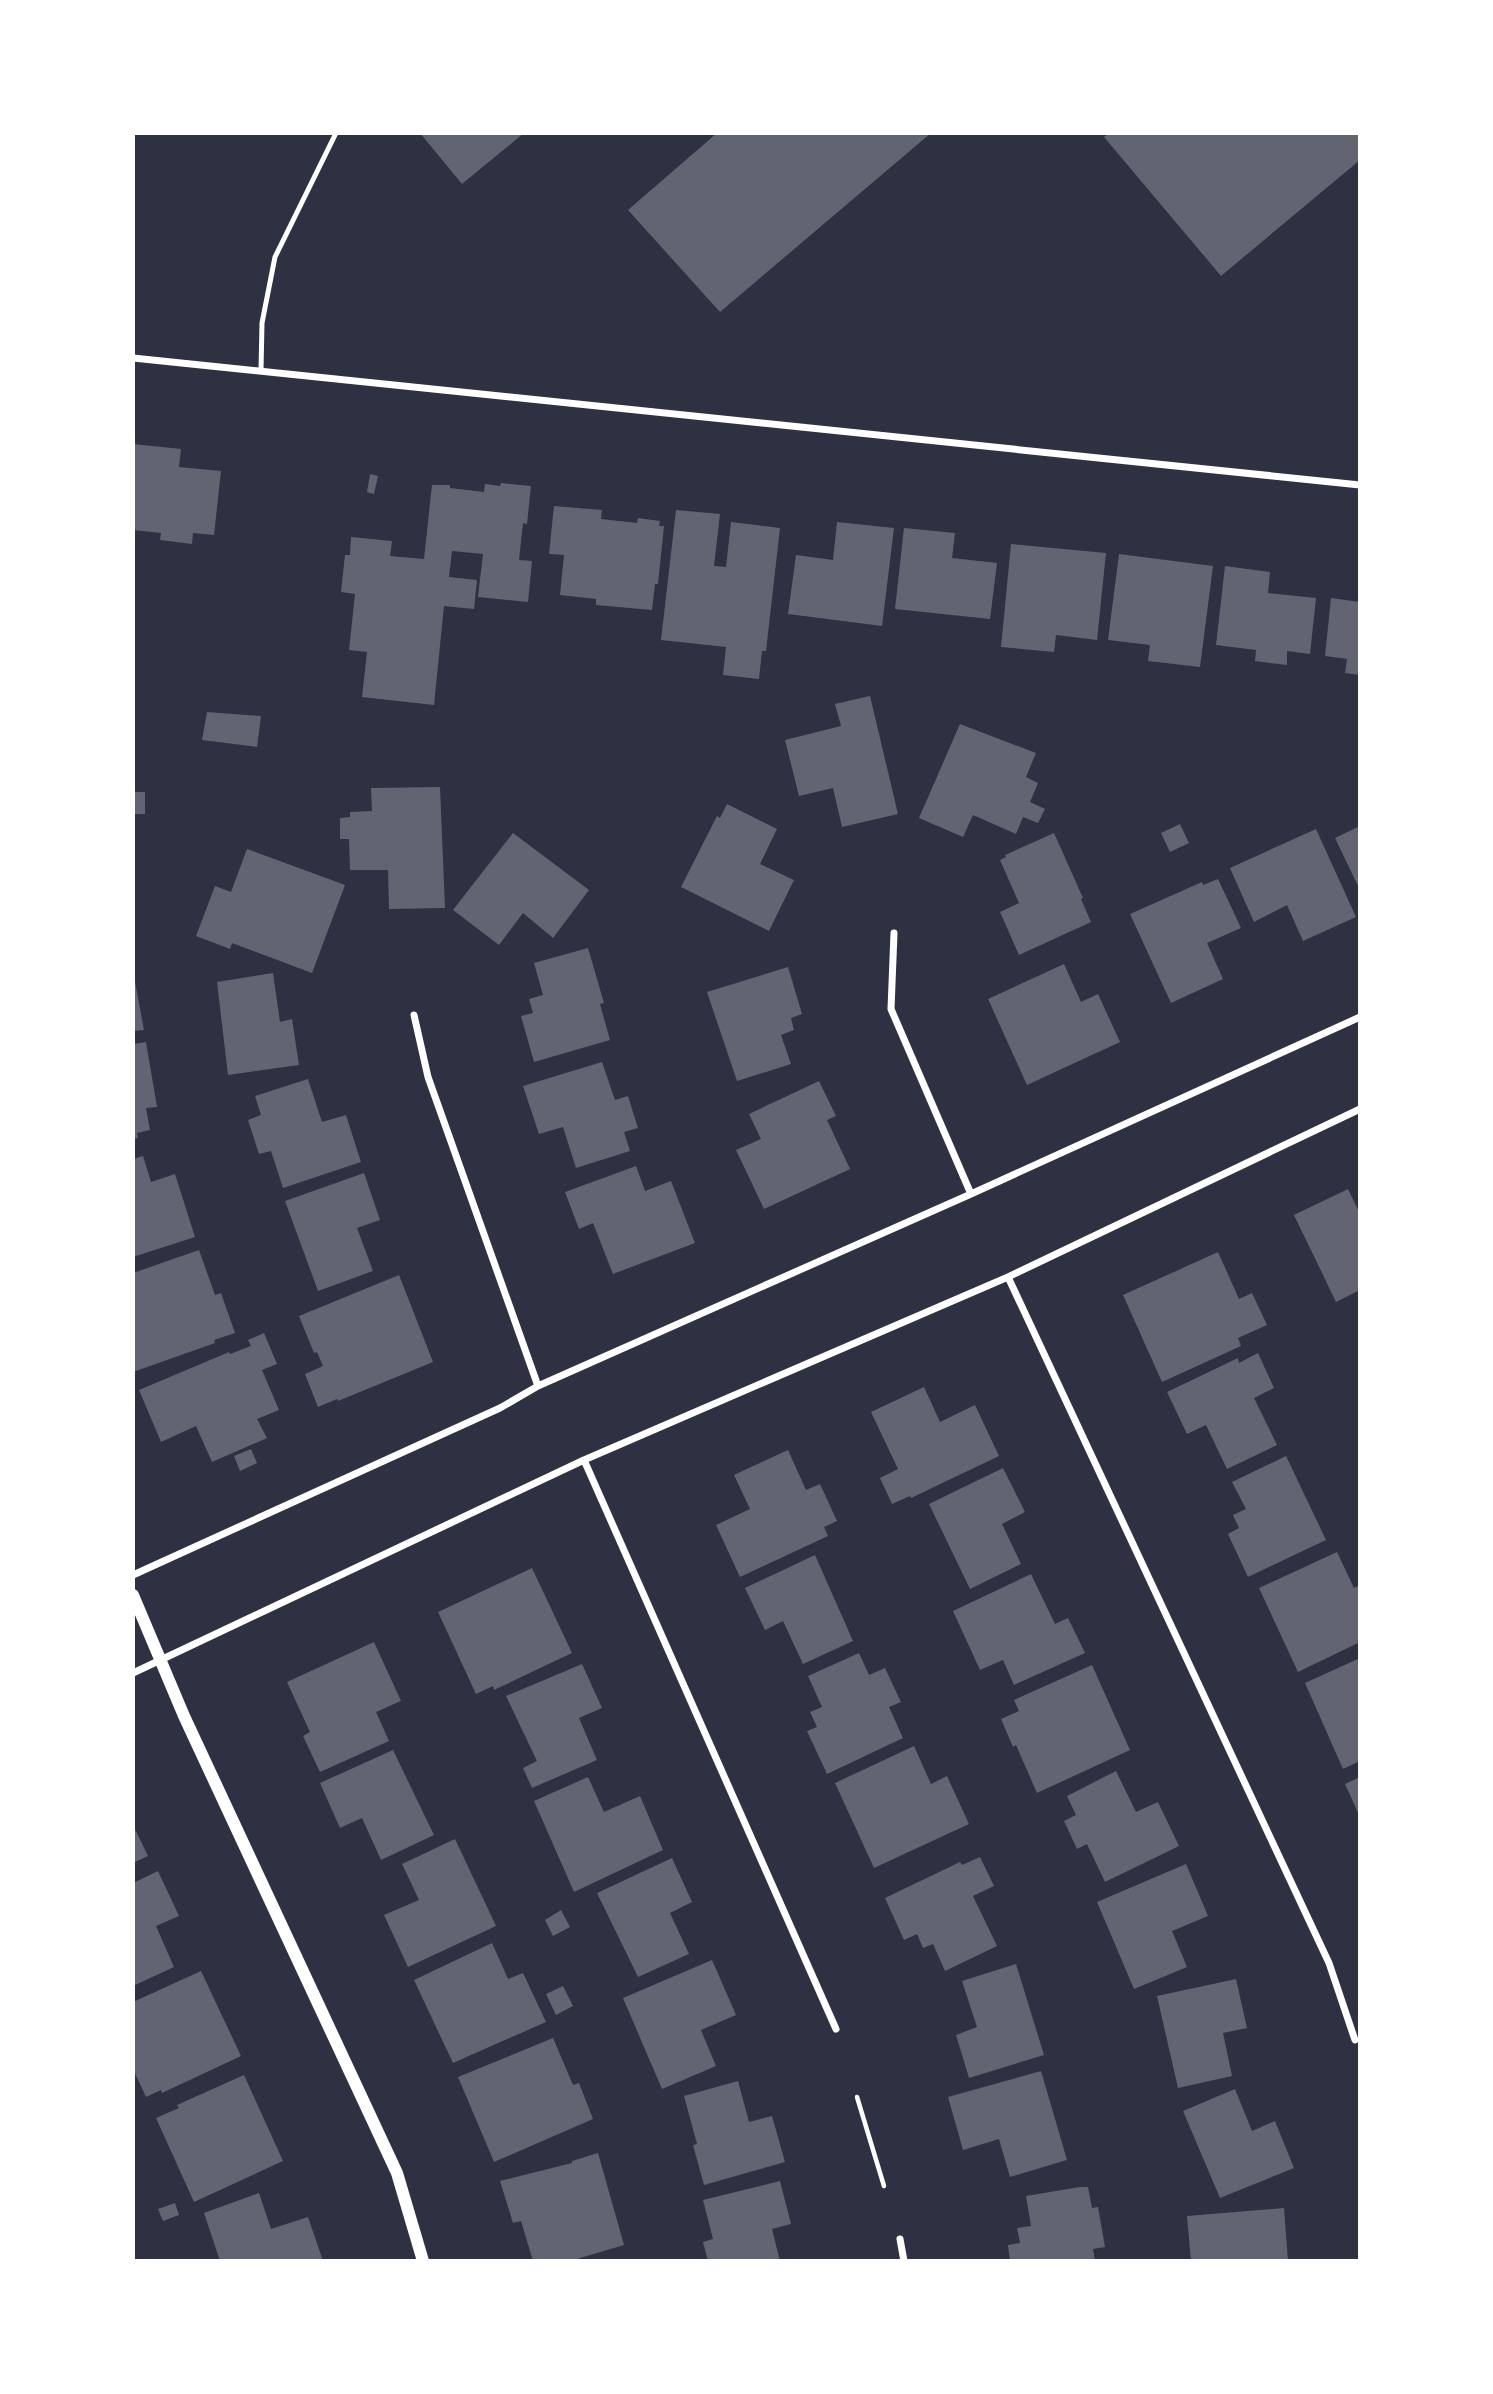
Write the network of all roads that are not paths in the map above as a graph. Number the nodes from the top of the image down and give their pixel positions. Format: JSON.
{"nodes":[{"id":1,"x":336,"y":133,"type":"edge"},
{"id":2,"x":133,"y":358,"type":"edge"},
{"id":3,"x":261,"y":370,"type":"junction"},
{"id":4,"x":1360,"y":485,"type":"edge"},
{"id":5,"x":894,"y":933,"type":"dead end"},
{"id":6,"x":414,"y":1015,"type":"dead end"},
{"id":7,"x":1360,"y":1017,"type":"edge"},
{"id":8,"x":1360,"y":1109,"type":"edge"},
{"id":9,"x":971,"y":1194,"type":"junction"},
{"id":10,"x":1008,"y":1277,"type":"junction"},
{"id":11,"x":538,"y":1386,"type":"junction"},
{"id":12,"x":583,"y":1461,"type":"junction"},
{"id":13,"x":133,"y":1575,"type":"edge"},
{"id":14,"x":133,"y":1595,"type":"edge"},
{"id":15,"x":161,"y":1660,"type":"junction"},
{"id":16,"x":133,"y":1673,"type":"edge"},
{"id":17,"x":836,"y":2029,"type":"dead end"},
{"id":18,"x":1355,"y":2040,"type":"dead end"},
{"id":19,"x":900,"y":2239,"type":"dead end"},
{"id":20,"x":423,"y":2261,"type":"edge"},
{"id":21,"x":904,"y":2261,"type":"edge"}],
"edges":[{"from":1,"to":3,"type":"lane"},
{"from":2,"to":3,"type":"street"},
{"from":3,"to":4,"type":"street"},
{"from":5,"to":9,"type":"street"},
{"from":6,"to":11,"type":"street"},
{"from":7,"to":9,"type":"street"},
{"from":8,"to":10,"type":"street"},
{"from":9,"to":11,"type":"street"},
{"from":10,"to":12,"type":"street"},
{"from":10,"to":18,"type":"street"},
{"from":11,"to":13,"type":"street"},
{"from":12,"to":15,"type":"street"},
{"from":12,"to":17,"type":"street"},
{"from":14,"to":15,"type":"street"},
{"from":15,"to":16,"type":"street"},
{"from":15,"to":20,"type":"street"},
{"from":19,"to":21,"type":"street"}]}
